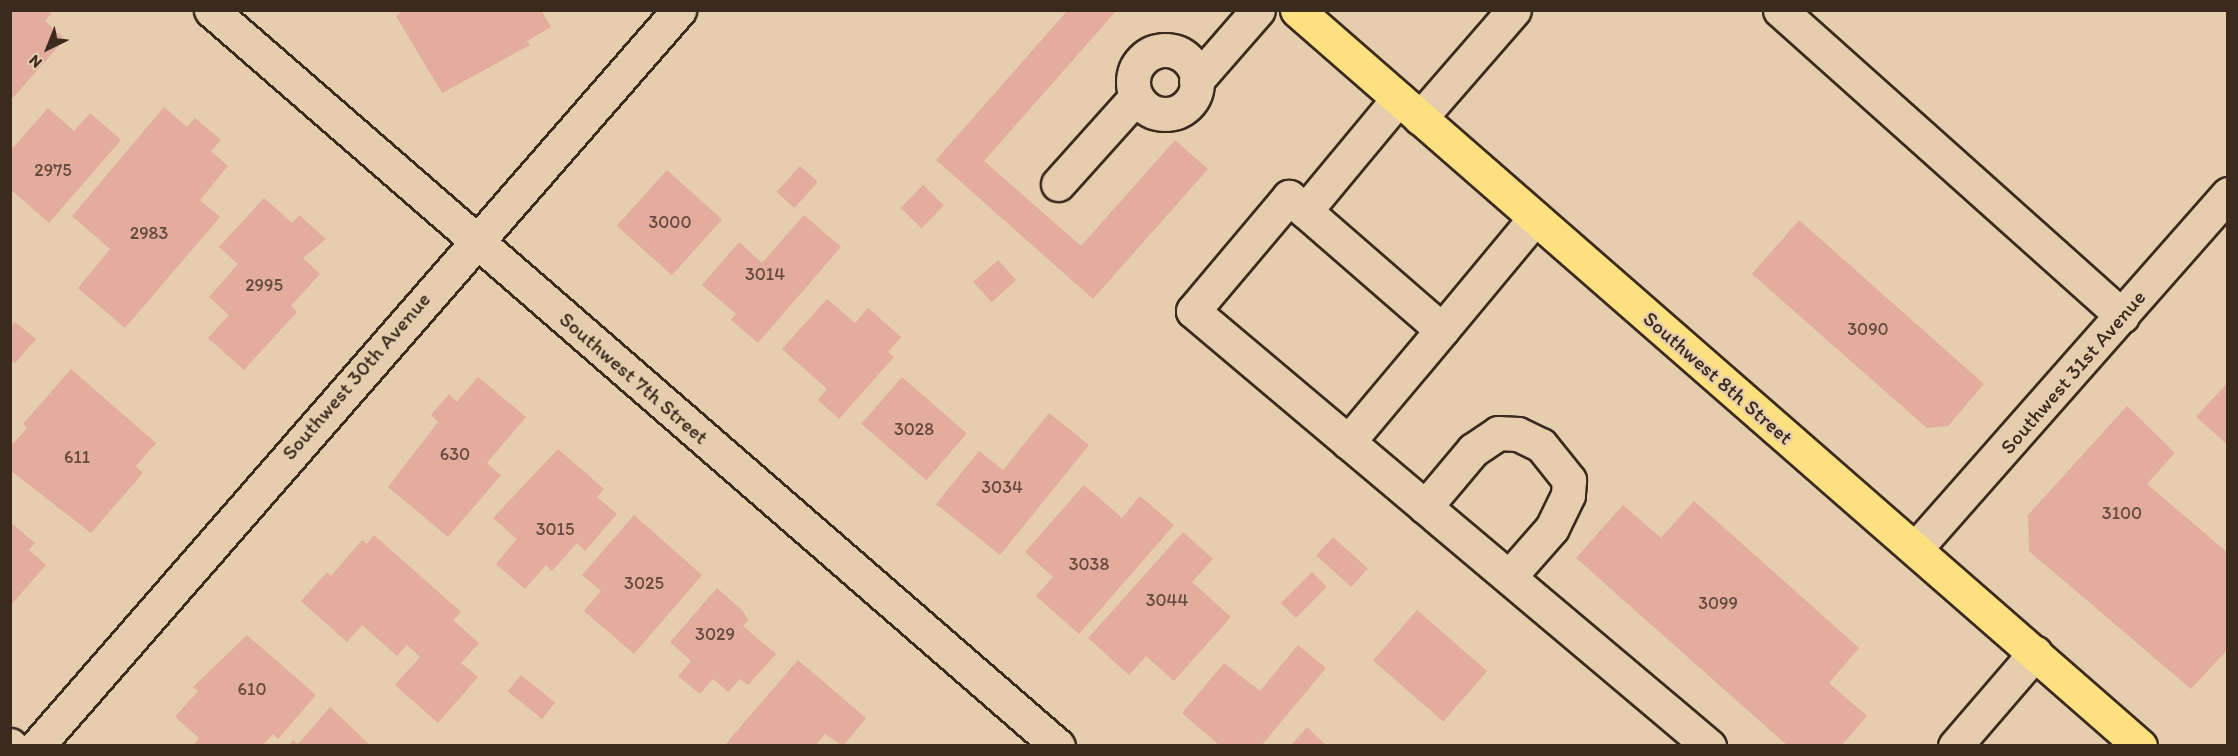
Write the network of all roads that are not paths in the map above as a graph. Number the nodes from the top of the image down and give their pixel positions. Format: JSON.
{"nodes":[{"id":1,"x":211,"y":10,"type":"edge"},
{"id":2,"x":679,"y":10,"type":"edge"},
{"id":3,"x":1258,"y":10,"type":"edge"},
{"id":4,"x":1297,"y":10,"type":"edge"},
{"id":5,"x":1514,"y":10,"type":"edge"},
{"id":6,"x":1780,"y":10,"type":"edge"},
{"id":7,"x":1196,"y":81,"type":"junction"},
{"id":8,"x":1136,"y":97,"type":"junction"},
{"id":9,"x":1409,"y":109,"type":"junction"},
{"id":10,"x":1058,"y":184,"type":"dead end"},
{"id":11,"x":2228,"y":194,"type":"edge"},
{"id":12,"x":1305,"y":211,"type":"junction"},
{"id":13,"x":1536,"y":218,"type":"junction"},
{"id":14,"x":477,"y":241,"type":"junction"},
{"id":15,"x":2122,"y":316,"type":"junction"},
{"id":16,"x":1442,"y":330,"type":"junction"},
{"id":17,"x":1348,"y":442,"type":"junction"},
{"id":18,"x":1425,"y":507,"type":"junction"},
{"id":19,"x":1916,"y":548,"type":"junction"},
{"id":20,"x":1509,"y":577,"type":"junction"},
{"id":21,"x":2035,"y":653,"type":"junction"},
{"id":22,"x":37,"y":746,"type":"edge"},
{"id":23,"x":1058,"y":746,"type":"edge"},
{"id":24,"x":1709,"y":746,"type":"edge"},
{"id":25,"x":1955,"y":746,"type":"edge"},
{"id":26,"x":2140,"y":746,"type":"edge"}],
"edges":[{"from":1,"to":14,"type":"street","name":"Southwest 7th Street"},
{"from":2,"to":14,"type":"street","name":"Southwest 30th Avenue"},
{"from":3,"to":7,"type":"street"},
{"from":4,"to":9,"type":"main road","name":"Southwest 8th Street"},
{"from":5,"to":9,"type":"street"},
{"from":6,"to":15,"type":"street"},
{"from":7,"to":8,"type":"street"},
{"from":7,"to":8,"type":"street"},
{"from":8,"to":10,"type":"street"},
{"from":9,"to":12,"type":"street"},
{"from":9,"to":13,"type":"main road","name":"Southwest 8th Street"},
{"from":11,"to":15,"type":"street","name":"Southwest 31st Avenue"},
{"from":12,"to":16,"type":"street"},
{"from":12,"to":17,"type":"street"},
{"from":13,"to":16,"type":"street"},
{"from":13,"to":19,"type":"main road","name":"Southwest 8th Street"},
{"from":14,"to":22,"type":"street","name":"Southwest 30th Avenue"},
{"from":14,"to":23,"type":"street","name":"Southwest 7th Street"},
{"from":15,"to":19,"type":"street","name":"Southwest 31st Avenue"},
{"from":16,"to":17,"type":"street"},
{"from":17,"to":18,"type":"street"},
{"from":18,"to":20,"type":"street"},
{"from":18,"to":20,"type":"street"},
{"from":19,"to":21,"type":"main road","name":"Southwest 8th Street"},
{"from":20,"to":24,"type":"street"},
{"from":21,"to":25,"type":"street"},
{"from":21,"to":26,"type":"main road","name":"Southwest 8th Street"}]}
